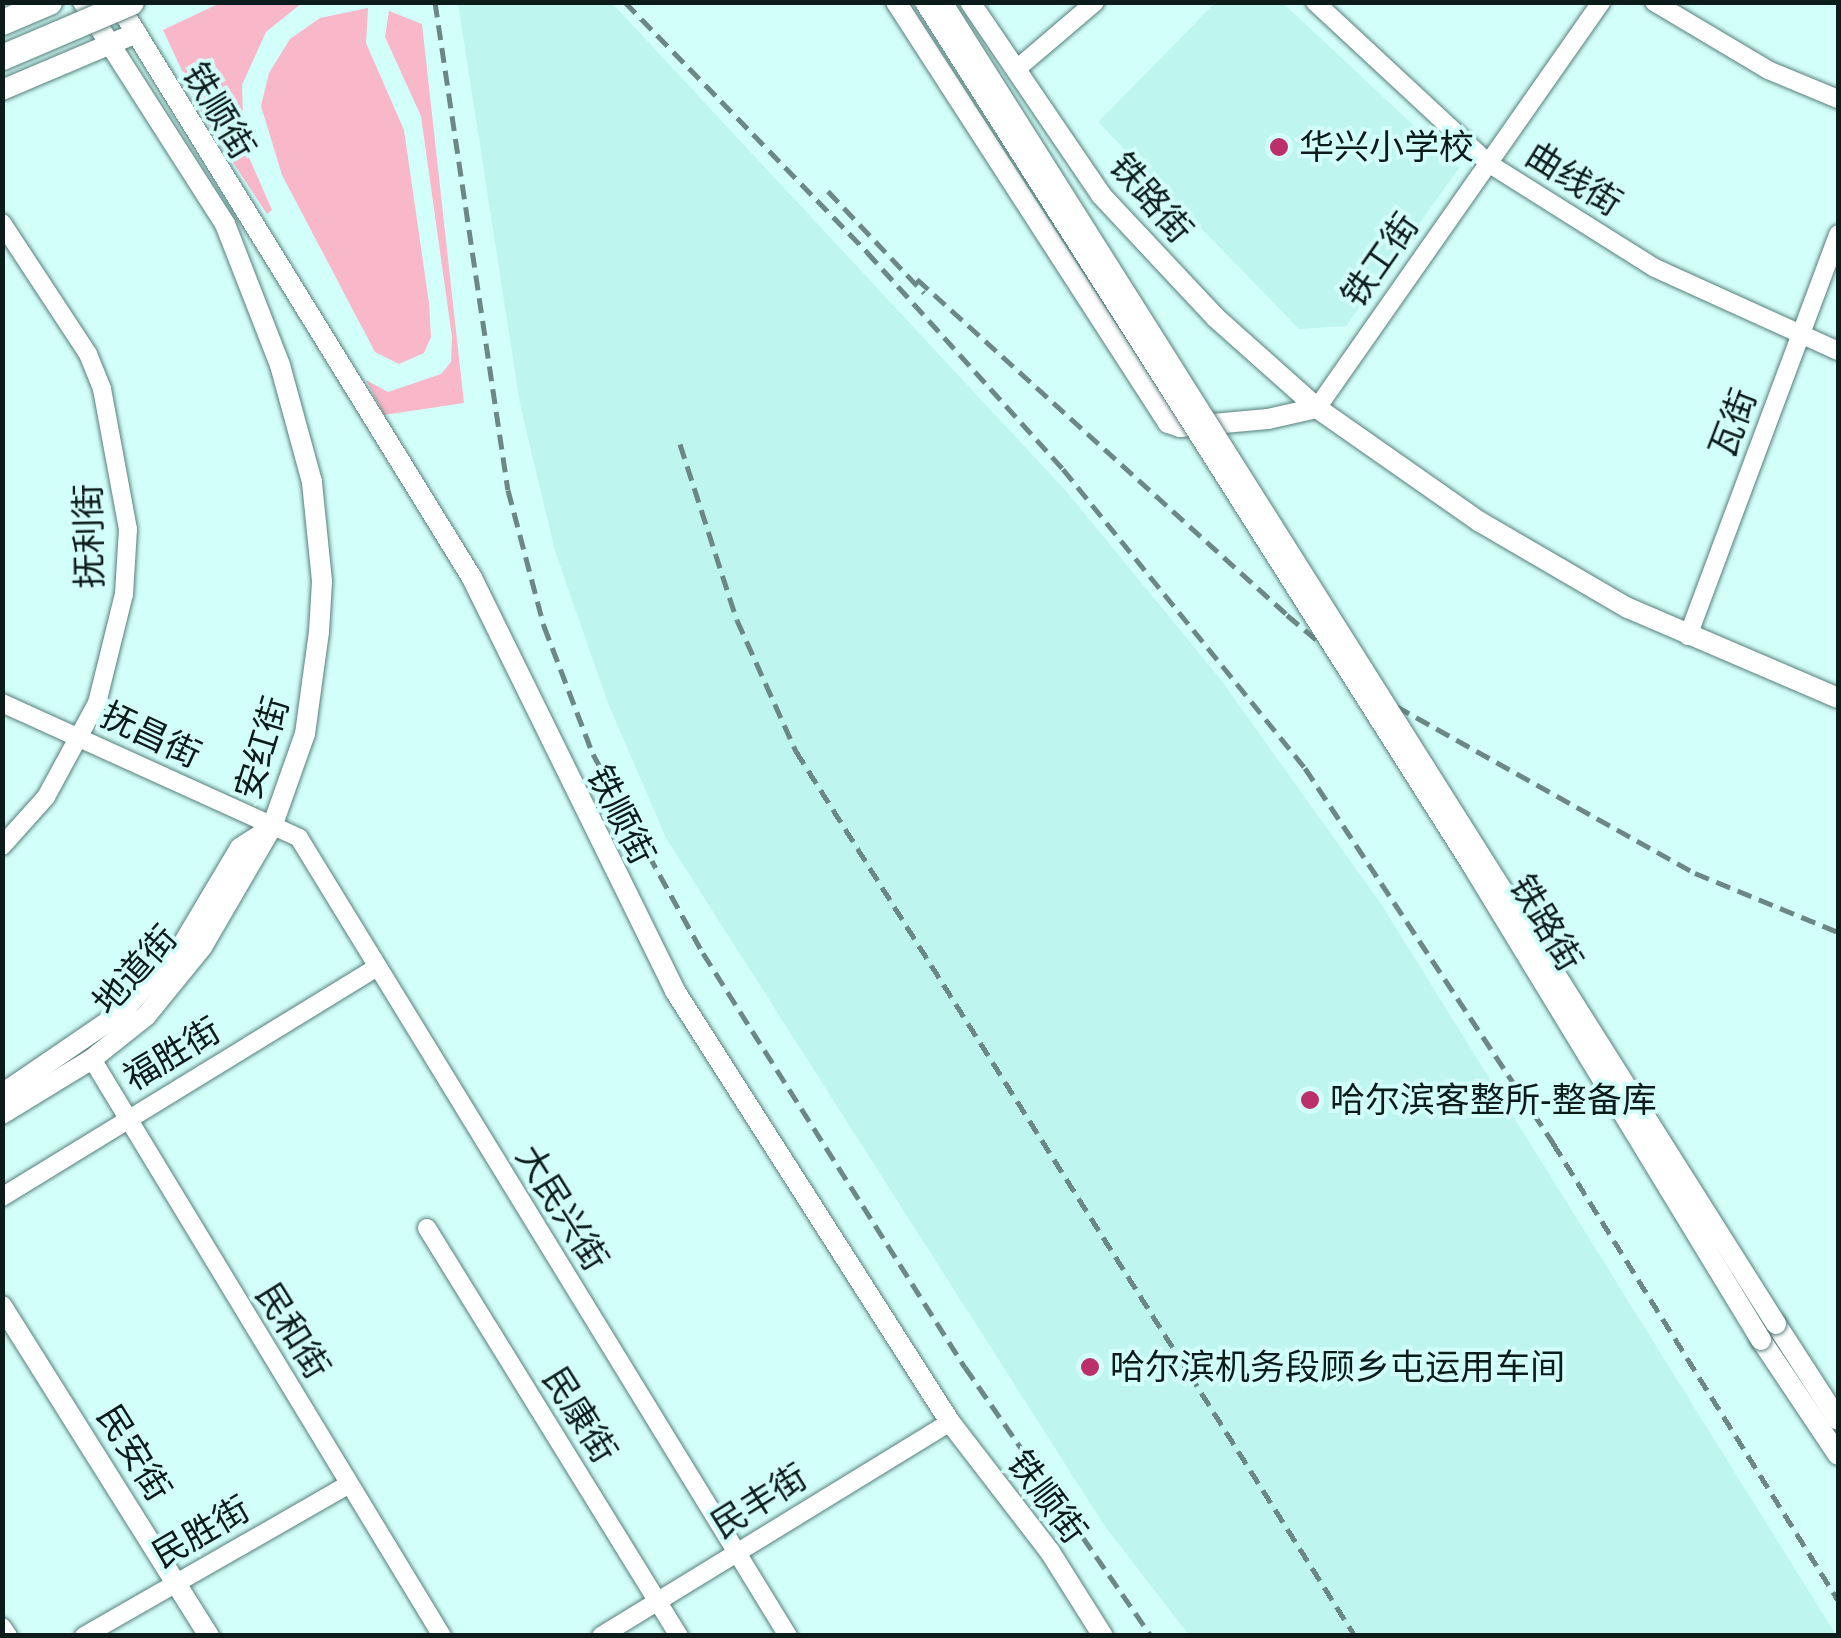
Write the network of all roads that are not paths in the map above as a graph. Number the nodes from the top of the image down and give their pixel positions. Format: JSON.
{"nodes":[{"id":1,"x":49,"y":2,"type":"edge"},
{"id":2,"x":82,"y":2,"type":"edge"},
{"id":3,"x":117,"y":2,"type":"edge"},
{"id":4,"x":131,"y":2,"type":"edge"},
{"id":5,"x":896,"y":2,"type":"edge"},
{"id":6,"x":925,"y":2,"type":"edge"},
{"id":7,"x":942,"y":2,"type":"edge"},
{"id":8,"x":970,"y":2,"type":"edge"},
{"id":9,"x":1095,"y":2,"type":"edge"},
{"id":10,"x":1316,"y":2,"type":"edge"},
{"id":11,"x":1601,"y":2,"type":"edge"},
{"id":12,"x":1654,"y":2,"type":"edge"},
{"id":13,"x":2,"y":22,"type":"edge"},
{"id":14,"x":136,"y":34,"type":"junction"},
{"id":15,"x":109,"y":45,"type":"junction"},
{"id":16,"x":2,"y":58,"type":"edge"},
{"id":17,"x":1019,"y":67,"type":"dead end"},
{"id":18,"x":2,"y":90,"type":"edge"},
{"id":19,"x":1838,"y":99,"type":"edge"},
{"id":20,"x":1488,"y":164,"type":"junction"},
{"id":21,"x":2,"y":224,"type":"edge"},
{"id":22,"x":1838,"y":234,"type":"edge"},
{"id":23,"x":1800,"y":337,"type":"junction"},
{"id":24,"x":1838,"y":351,"type":"edge"},
{"id":25,"x":280,"y":366,"type":"joint"},
{"id":26,"x":1316,"y":408,"type":"junction"},
{"id":27,"x":1688,"y":636,"type":"junction"},
{"id":28,"x":1838,"y":698,"type":"edge"},
{"id":29,"x":2,"y":703,"type":"edge"},
{"id":30,"x":80,"y":738,"type":"junction"},
{"id":31,"x":272,"y":827,"type":"junction"},
{"id":32,"x":2,"y":846,"type":"edge"},
{"id":33,"x":376,"y":968,"type":"junction"},
{"id":34,"x":92,"y":1059,"type":"junction"},
{"id":35,"x":2,"y":1094,"type":"edge"},
{"id":36,"x":2,"y":1114,"type":"edge"},
{"id":37,"x":126,"y":1120,"type":"junction"},
{"id":38,"x":2,"y":1197,"type":"edge"},
{"id":39,"x":427,"y":1228,"type":"dead end"},
{"id":40,"x":2,"y":1306,"type":"edge"},
{"id":41,"x":1769,"y":1332,"type":"junction"},
{"id":42,"x":1838,"y":1420,"type":"edge"},
{"id":43,"x":950,"y":1422,"type":"junction"},
{"id":44,"x":1838,"y":1454,"type":"edge"},
{"id":45,"x":349,"y":1484,"type":"junction"},
{"id":46,"x":737,"y":1553,"type":"junction"},
{"id":47,"x":177,"y":1583,"type":"junction"},
{"id":48,"x":658,"y":1602,"type":"junction"},
{"id":49,"x":2,"y":1628,"type":"edge"},
{"id":50,"x":8,"y":1636,"type":"edge"},
{"id":51,"x":84,"y":1636,"type":"edge"},
{"id":52,"x":209,"y":1636,"type":"edge"},
{"id":53,"x":442,"y":1636,"type":"edge"},
{"id":54,"x":601,"y":1636,"type":"edge"},
{"id":55,"x":680,"y":1636,"type":"edge"},
{"id":56,"x":788,"y":1636,"type":"edge"},
{"id":57,"x":1103,"y":1636,"type":"edge"}],
"edges":[{"from":1,"to":13,"type":"highway"},
{"from":2,"to":15,"type":"main road","name":"铁顺街"},
{"from":3,"to":14,"type":"main road","name":"铁顺街"},
{"from":4,"to":16,"type":"highway","bridge":true},
{"from":5,"to":26,"type":"main road"},
{"from":6,"to":41,"type":"main road","name":"铁路街","bridge":true},
{"from":7,"to":41,"type":"main road","bridge":true},
{"from":8,"to":26,"type":"main road","name":"铁路街"},
{"from":9,"to":17,"type":"street"},
{"from":10,"to":20,"type":"street","name":"曲线街"},
{"from":11,"to":20,"type":"street","name":"铁工街"},
{"from":12,"to":19,"type":"street"},
{"from":14,"to":15,"type":"main road"},
{"from":14,"to":43,"type":"main road","name":"铁顺街"},
{"from":15,"to":18,"type":"main road"},
{"from":15,"to":25,"type":"main road","name":"铁顺街"},
{"from":20,"to":23,"type":"street","name":"曲线街"},
{"from":20,"to":26,"type":"street","name":"铁工街"},
{"from":21,"to":30,"type":"street","name":"抚利街"},
{"from":22,"to":23,"type":"street","name":"瓦街"},
{"from":23,"to":24,"type":"street","name":"曲线街"},
{"from":23,"to":27,"type":"street","name":"瓦街"},
{"from":25,"to":31,"type":"main road","name":"安红街"},
{"from":26,"to":27,"type":"main road","name":"铁路街"},
{"from":27,"to":28,"type":"main road","name":"铁路街"},
{"from":29,"to":30,"type":"street","name":"抚昌街"},
{"from":30,"to":31,"type":"street","name":"抚昌街"},
{"from":30,"to":32,"type":"street","name":"抚利街"},
{"from":31,"to":33,"type":"street","name":"大民兴街"},
{"from":31,"to":34,"type":"main road","name":"地道街"},
{"from":31,"to":35,"type":"main road","name":"安红街"},
{"from":33,"to":37,"type":"street","name":"福胜街"},
{"from":33,"to":46,"type":"street","name":"大民兴街"},
{"from":34,"to":36,"type":"main road","name":"地道街"},
{"from":34,"to":37,"type":"street","name":"民和街"},
{"from":37,"to":38,"type":"street","name":"福胜街"},
{"from":37,"to":45,"type":"street","name":"民和街"},
{"from":39,"to":48,"type":"street","name":"民康街"},
{"from":40,"to":47,"type":"main road","name":"民安街"},
{"from":41,"to":42,"type":"main road","name":"铁路街"},
{"from":41,"to":44,"type":"main road","name":"铁路街"},
{"from":43,"to":46,"type":"street","name":"民丰街"},
{"from":43,"to":57,"type":"main road","name":"铁顺街"},
{"from":45,"to":47,"type":"street","name":"民胜街"},
{"from":45,"to":53,"type":"street","name":"民和街"},
{"from":46,"to":48,"type":"street","name":"民丰街"},
{"from":46,"to":56,"type":"street","name":"大民兴街"},
{"from":47,"to":51,"type":"street","name":"民胜街"},
{"from":47,"to":52,"type":"main road","name":"民安街"},
{"from":48,"to":54,"type":"street","name":"民丰街"},
{"from":48,"to":55,"type":"street","name":"民康街"},
{"from":49,"to":50,"type":"street"}]}
